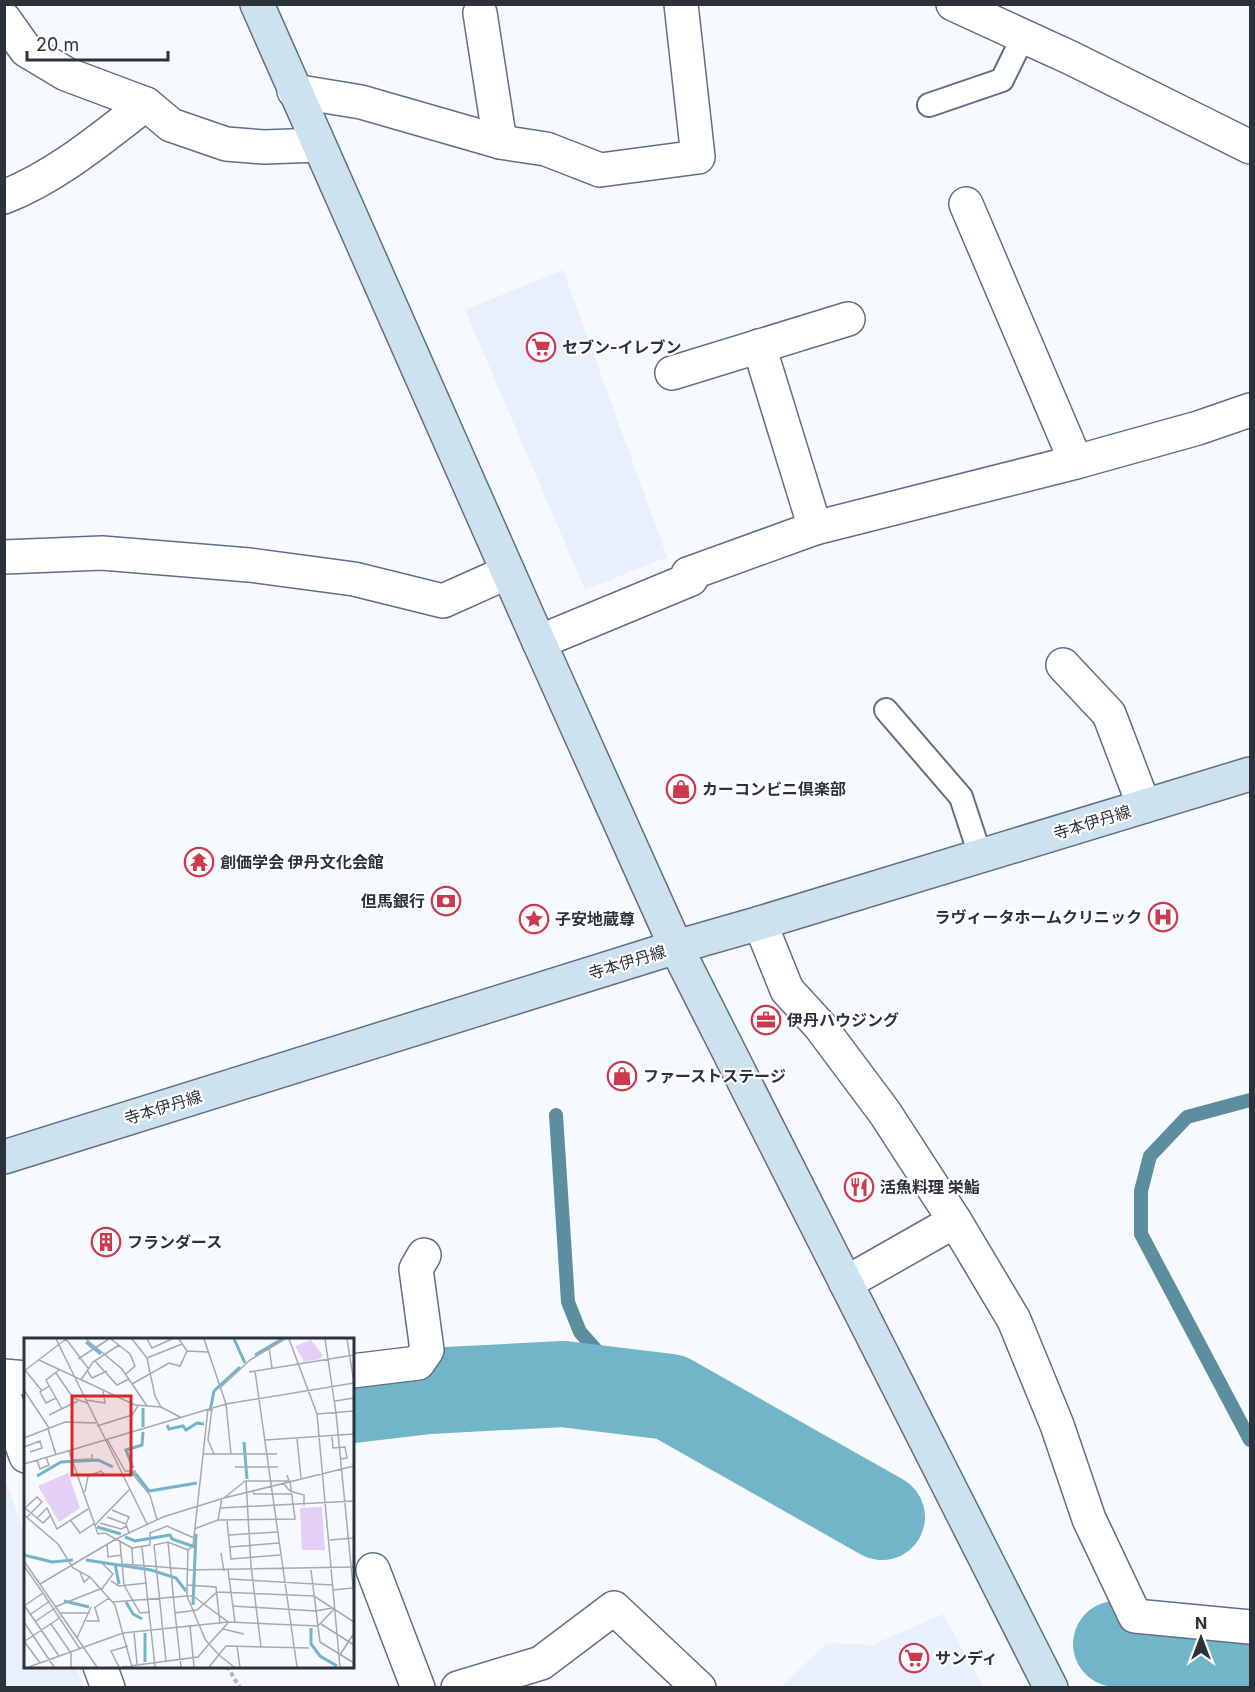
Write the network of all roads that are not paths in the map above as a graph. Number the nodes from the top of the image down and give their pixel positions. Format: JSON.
{"nodes":[{"id":1,"x":257,"y":4,"type":"edge"},
{"id":2,"x":681,"y":4,"type":"edge"},
{"id":3,"x":953,"y":4,"type":"edge"},
{"id":4,"x":480,"y":14,"type":"dead end"},
{"id":5,"x":4,"y":19,"type":"edge"},
{"id":6,"x":1023,"y":37,"type":"junction"},
{"id":7,"x":294,"y":90,"type":"junction"},
{"id":8,"x":146,"y":104,"type":"junction"},
{"id":9,"x":929,"y":105,"type":"dead end"},
{"id":10,"x":501,"y":142,"type":"junction"},
{"id":11,"x":319,"y":145,"type":"junction"},
{"id":12,"x":1251,"y":147,"type":"edge"},
{"id":13,"x":4,"y":197,"type":"edge"},
{"id":14,"x":966,"y":204,"type":"dead end"},
{"id":15,"x":848,"y":319,"type":"dead end"},
{"id":16,"x":759,"y":346,"type":"junction"},
{"id":17,"x":672,"y":373,"type":"dead end"},
{"id":18,"x":1251,"y":410,"type":"edge"},
{"id":19,"x":1076,"y":462,"type":"junction"},
{"id":20,"x":815,"y":528,"type":"junction"},
{"id":21,"x":4,"y":557,"type":"edge"},
{"id":22,"x":508,"y":572,"type":"junction"},
{"id":23,"x":539,"y":642,"type":"junction"},
{"id":24,"x":1063,"y":665,"type":"dead end"},
{"id":25,"x":886,"y":710,"type":"dead end"},
{"id":26,"x":1251,"y":774,"type":"edge"},
{"id":27,"x":1144,"y":806,"type":"junction"},
{"id":28,"x":980,"y":855,"type":"junction"},
{"id":29,"x":760,"y":923,"type":"junction"},
{"id":30,"x":676,"y":947,"type":"junction"},
{"id":31,"x":4,"y":1157,"type":"edge"},
{"id":32,"x":954,"y":1221,"type":"junction"},
{"id":33,"x":424,"y":1255,"type":"dead end"},
{"id":34,"x":846,"y":1283,"type":"junction"},
{"id":35,"x":354,"y":1371,"type":"edge"},
{"id":36,"x":4,"y":1376,"type":"edge"},
{"id":37,"x":24,"y":1378,"type":"edge"},
{"id":38,"x":4,"y":1396,"type":"edge"},
{"id":39,"x":24,"y":1451,"type":"edge"},
{"id":40,"x":373,"y":1570,"type":"dead end"},
{"id":41,"x":1251,"y":1627,"type":"edge"},
{"id":42,"x":101,"y":1668,"type":"edge"},
{"id":43,"x":696,"y":1674,"type":"edge"},
{"id":44,"x":108,"y":1688,"type":"edge"},
{"id":45,"x":418,"y":1688,"type":"edge"},
{"id":46,"x":458,"y":1688,"type":"edge"},
{"id":47,"x":1051,"y":1688,"type":"edge"}],
"edges":[{"from":1,"to":7,"type":"street"},
{"from":2,"to":10,"type":"street"},
{"from":3,"to":6,"type":"street"},
{"from":4,"to":10,"type":"street"},
{"from":5,"to":8,"type":"street"},
{"from":6,"to":9,"type":"lane"},
{"from":6,"to":12,"type":"street"},
{"from":7,"to":10,"type":"street"},
{"from":7,"to":11,"type":"street"},
{"from":8,"to":11,"type":"street"},
{"from":8,"to":13,"type":"street"},
{"from":11,"to":22,"type":"street"},
{"from":14,"to":19,"type":"street"},
{"from":15,"to":16,"type":"street"},
{"from":16,"to":17,"type":"street"},
{"from":16,"to":20,"type":"street"},
{"from":18,"to":19,"type":"street"},
{"from":19,"to":20,"type":"street"},
{"from":20,"to":23,"type":"street"},
{"from":21,"to":22,"type":"street"},
{"from":22,"to":23,"type":"street"},
{"from":23,"to":30,"type":"street"},
{"from":24,"to":27,"type":"street"},
{"from":25,"to":28,"type":"lane"},
{"from":26,"to":27,"type":"street","name":"寺本伊丹線"},
{"from":27,"to":28,"type":"street","name":"寺本伊丹線"},
{"from":28,"to":29,"type":"street","name":"寺本伊丹線"},
{"from":29,"to":30,"type":"street","name":"寺本伊丹線"},
{"from":29,"to":32,"type":"street"},
{"from":30,"to":31,"type":"street","name":"寺本伊丹線"},
{"from":30,"to":34,"type":"street"},
{"from":32,"to":34,"type":"street"},
{"from":32,"to":41,"type":"street"},
{"from":33,"to":35,"type":"street"},
{"from":34,"to":47,"type":"street"},
{"from":36,"to":37,"type":"street"},
{"from":38,"to":39,"type":"street"},
{"from":40,"to":45,"type":"street"},
{"from":42,"to":44,"type":"street"},
{"from":43,"to":46,"type":"street"}]}
